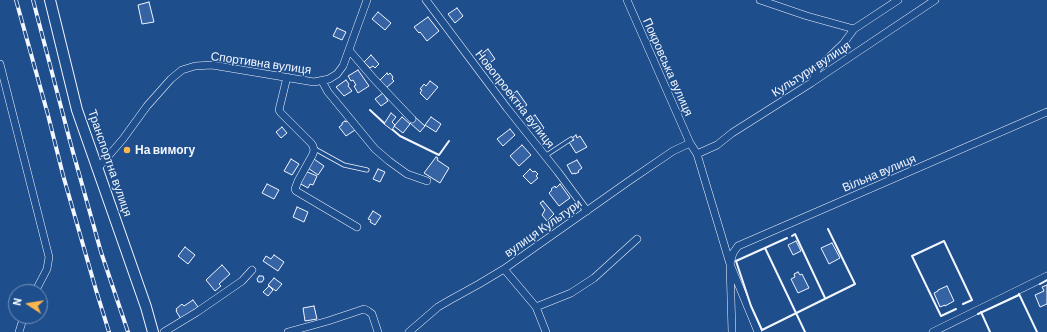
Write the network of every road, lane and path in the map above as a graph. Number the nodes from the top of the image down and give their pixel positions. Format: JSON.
{"nodes":[{"id":1,"x":50,"y":0,"type":"edge"},
{"id":2,"x":367,"y":0,"type":"edge"},
{"id":3,"x":426,"y":0,"type":"edge"},
{"id":4,"x":627,"y":0,"type":"edge"},
{"id":5,"x":760,"y":0,"type":"edge"},
{"id":6,"x":898,"y":0,"type":"edge"},
{"id":7,"x":935,"y":0,"type":"edge"},
{"id":8,"x":854,"y":29,"type":"junction"},
{"id":9,"x":350,"y":50,"type":"junction"},
{"id":10,"x":0,"y":64,"type":"edge"},
{"id":11,"x":287,"y":77,"type":"junction"},
{"id":12,"x":322,"y":81,"type":"junction"},
{"id":13,"x":811,"y":83,"type":"junction"},
{"id":14,"x":1047,"y":112,"type":"edge"},
{"id":15,"x":412,"y":119,"type":"dead end"},
{"id":16,"x":571,"y":139,"type":"dead end"},
{"id":17,"x":690,"y":143,"type":"junction"},
{"id":18,"x":314,"y":148,"type":"junction"},
{"id":19,"x":697,"y":154,"type":"junction"},
{"id":20,"x":545,"y":156,"type":"junction"},
{"id":21,"x":98,"y":168,"type":"junction"},
{"id":22,"x":367,"y":170,"type":"dead end"},
{"id":23,"x":427,"y":181,"type":"dead end"},
{"id":24,"x":587,"y":211,"type":"junction"},
{"id":25,"x":357,"y":226,"type":"dead end"},
{"id":26,"x":638,"y":239,"type":"dead end"},
{"id":27,"x":730,"y":264,"type":"junction"},
{"id":28,"x":504,"y":269,"type":"junction"},
{"id":29,"x":252,"y":270,"type":"dead end"},
{"id":30,"x":1047,"y":276,"type":"edge"},
{"id":31,"x":39,"y":284,"type":"edge"},
{"id":32,"x":536,"y":307,"type":"junction"},
{"id":33,"x":153,"y":332,"type":"edge"},
{"id":34,"x":164,"y":332,"type":"edge"},
{"id":35,"x":288,"y":332,"type":"edge"},
{"id":36,"x":378,"y":332,"type":"edge"},
{"id":37,"x":409,"y":332,"type":"edge"},
{"id":38,"x":546,"y":332,"type":"edge"},
{"id":39,"x":732,"y":332,"type":"edge"},
{"id":40,"x":758,"y":332,"type":"edge"},
{"id":41,"x":933,"y":332,"type":"edge"}],
"edges":[{"from":1,"to":21,"type":"street","name":"Транспортна вулиця"},
{"from":2,"to":9,"type":"street","name":"Спортивна вулиця"},
{"from":3,"to":20,"type":"street","name":"Новопроектна вулиця"},
{"from":4,"to":17,"type":"street","name":"Покровська вулиця"},
{"from":5,"to":8,"type":"street"},
{"from":6,"to":8,"type":"street","name":"Культури вулиця"},
{"from":7,"to":13,"type":"street","name":"Культури вулиця"},
{"from":8,"to":13,"type":"street","name":"Культури вулиця"},
{"from":9,"to":12,"type":"street","name":"Спортивна вулиця"},
{"from":9,"to":15,"type":"street"},
{"from":10,"to":31,"type":"street"},
{"from":11,"to":12,"type":"street","name":"Спортивна вулиця"},
{"from":11,"to":18,"type":"street"},
{"from":11,"to":21,"type":"street","name":"Спортивна вулиця"},
{"from":12,"to":23,"type":"street"},
{"from":13,"to":19,"type":"street","name":"Культури вулиця"},
{"from":14,"to":27,"type":"street","name":"Вільна вулиця"},
{"from":16,"to":20,"type":"lane"},
{"from":17,"to":19,"type":"street","name":"Покровська вулиця"},
{"from":17,"to":24,"type":"street","name":"вулиця Культури"},
{"from":18,"to":22,"type":"lane"},
{"from":18,"to":25,"type":"street"},
{"from":19,"to":27,"type":"street","name":"Покровська вулиця"},
{"from":20,"to":24,"type":"street","name":"Новопроектна вулиця"},
{"from":21,"to":33,"type":"street","name":"Транспортна вулиця"},
{"from":24,"to":28,"type":"street","name":"вулиця Культури"},
{"from":26,"to":32,"type":"street"},
{"from":27,"to":39,"type":"street"},
{"from":27,"to":40,"type":"street"},
{"from":28,"to":32,"type":"street"},
{"from":28,"to":37,"type":"street","name":"вулиця Культури"},
{"from":29,"to":34,"type":"street"},
{"from":30,"to":41,"type":"street"},
{"from":32,"to":38,"type":"street"},
{"from":35,"to":36,"type":"street"}]}
